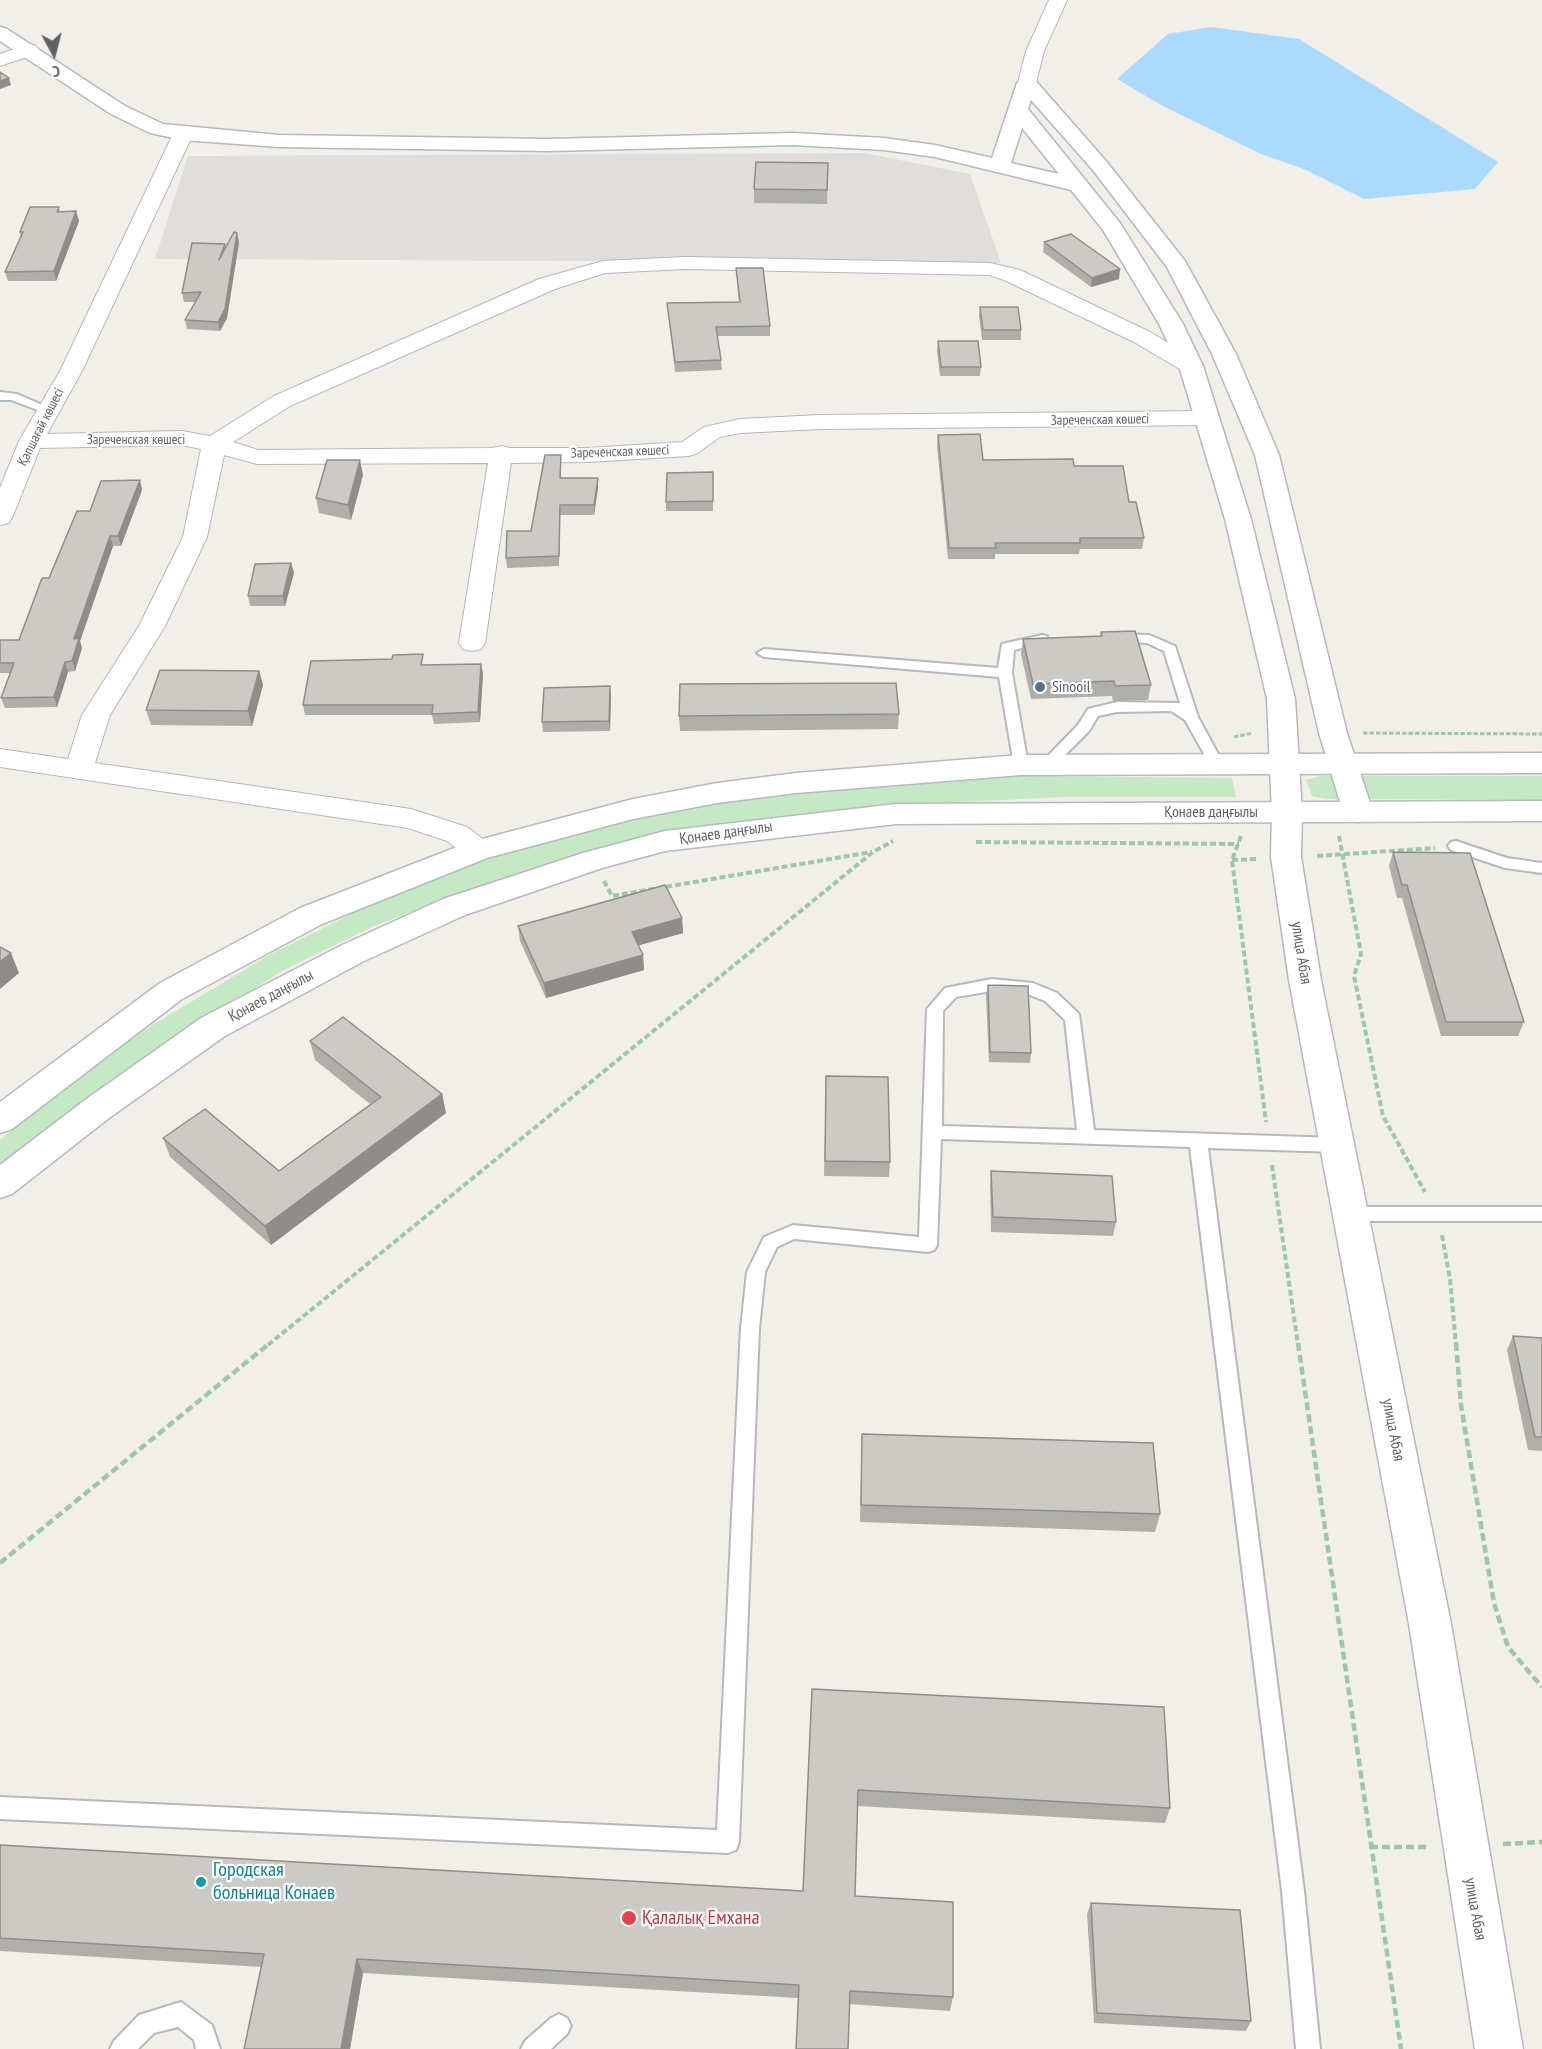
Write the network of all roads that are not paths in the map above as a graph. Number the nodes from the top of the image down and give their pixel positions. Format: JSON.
{"nodes":[{"id":1,"x":1058,"y":0,"type":"edge"},
{"id":2,"x":0,"y":33,"type":"edge"},
{"id":3,"x":30,"y":50,"type":"junction"},
{"id":4,"x":0,"y":60,"type":"edge"},
{"id":5,"x":1027,"y":83,"type":"junction"},
{"id":6,"x":1018,"y":109,"type":"junction"},
{"id":7,"x":183,"y":134,"type":"junction"},
{"id":8,"x":999,"y":168,"type":"junction"},
{"id":9,"x":1077,"y":185,"type":"junction"},
{"id":10,"x":1191,"y":366,"type":"junction"},
{"id":11,"x":0,"y":396,"type":"edge"},
{"id":12,"x":48,"y":410,"type":"junction"},
{"id":13,"x":1205,"y":418,"type":"junction"},
{"id":14,"x":31,"y":441,"type":"junction"},
{"id":15,"x":214,"y":444,"type":"junction"},
{"id":16,"x":501,"y":453,"type":"junction"},
{"id":17,"x":0,"y":518,"type":"edge"},
{"id":18,"x":1101,"y":637,"type":"edge"},
{"id":19,"x":1059,"y":639,"type":"edge"},
{"id":20,"x":472,"y":643,"type":"dead end"},
{"id":21,"x":764,"y":653,"type":"dead end"},
{"id":22,"x":1005,"y":673,"type":"junction"},
{"id":23,"x":1191,"y":717,"type":"junction"},
{"id":24,"x":1224,"y":752,"type":"junction"},
{"id":25,"x":0,"y":758,"type":"edge"},
{"id":26,"x":1542,"y":763,"type":"edge"},
{"id":27,"x":1284,"y":764,"type":"junction"},
{"id":28,"x":1343,"y":764,"type":"junction"},
{"id":29,"x":1034,"y":765,"type":"junction"},
{"id":30,"x":78,"y":771,"type":"junction"},
{"id":31,"x":1542,"y":811,"type":"edge"},
{"id":32,"x":1287,"y":813,"type":"junction"},
{"id":33,"x":1348,"y":820,"type":"junction"},
{"id":34,"x":1456,"y":846,"type":"road end"},
{"id":35,"x":478,"y":850,"type":"junction"},
{"id":36,"x":1542,"y":868,"type":"edge"},
{"id":37,"x":0,"y":1120,"type":"edge"},
{"id":38,"x":933,"y":1132,"type":"junction"},
{"id":39,"x":1086,"y":1136,"type":"junction"},
{"id":40,"x":1198,"y":1139,"type":"junction"},
{"id":41,"x":1337,"y":1145,"type":"junction"},
{"id":42,"x":0,"y":1184,"type":"edge"},
{"id":43,"x":1351,"y":1214,"type":"junction"},
{"id":44,"x":1542,"y":1214,"type":"edge"},
{"id":45,"x":0,"y":1809,"type":"edge"},
{"id":46,"x":559,"y":2026,"type":"dead end"},
{"id":47,"x":122,"y":2049,"type":"edge"},
{"id":48,"x":208,"y":2049,"type":"edge"},
{"id":49,"x":533,"y":2049,"type":"edge"},
{"id":50,"x":1308,"y":2049,"type":"edge"},
{"id":51,"x":1499,"y":2049,"type":"edge"}],
"edges":[{"from":1,"to":5,"type":"street"},
{"from":2,"to":3,"type":"street"},
{"from":3,"to":4,"type":"street"},
{"from":3,"to":7,"type":"street"},
{"from":5,"to":6,"type":"street"},
{"from":5,"to":28,"type":"street"},
{"from":6,"to":8,"type":"street"},
{"from":6,"to":9,"type":"street","name":"улица Абая"},
{"from":7,"to":8,"type":"street"},
{"from":7,"to":12,"type":"street","name":"Қапшағай көшесі"},
{"from":8,"to":9,"type":"street"},
{"from":9,"to":10,"type":"street","name":"улица Абая"},
{"from":10,"to":13,"type":"street","name":"улица Абая"},
{"from":10,"to":15,"type":"street"},
{"from":11,"to":12,"type":"lane"},
{"from":12,"to":14,"type":"street","name":"Қапшағай көшесі"},
{"from":13,"to":16,"type":"street","name":"Зареченская көшесі"},
{"from":13,"to":27,"type":"street","name":"улица Абая"},
{"from":14,"to":15,"type":"street","name":"Зареченская көшесі"},
{"from":14,"to":17,"type":"street","name":"Қапшағай көшесі"},
{"from":15,"to":16,"type":"street","name":"Зареченская көшесі"},
{"from":15,"to":30,"type":"street"},
{"from":16,"to":20,"type":"street"},
{"from":18,"to":23,"type":"lane"},
{"from":19,"to":22,"type":"lane"},
{"from":21,"to":22,"type":"lane"},
{"from":22,"to":29,"type":"lane"},
{"from":23,"to":24,"type":"lane"},
{"from":23,"to":29,"type":"lane"},
{"from":24,"to":27,"type":"street"},
{"from":24,"to":29,"type":"street"},
{"from":25,"to":30,"type":"street"},
{"from":26,"to":28,"type":"street"},
{"from":27,"to":28,"type":"street"},
{"from":27,"to":32,"type":"street","name":"улица Абая"},
{"from":28,"to":33,"type":"street"},
{"from":29,"to":35,"type":"street"},
{"from":30,"to":35,"type":"street"},
{"from":31,"to":33,"type":"street","name":"Қонаев даңғылы"},
{"from":32,"to":33,"type":"street","name":"Қонаев даңғылы"},
{"from":32,"to":41,"type":"street","name":"улица Абая"},
{"from":32,"to":42,"type":"street","name":"Қонаев даңғылы"},
{"from":34,"to":36,"type":"lane"},
{"from":35,"to":37,"type":"street"},
{"from":38,"to":39,"type":"lane"},
{"from":38,"to":39,"type":"lane"},
{"from":38,"to":45,"type":"lane"},
{"from":39,"to":40,"type":"lane"},
{"from":40,"to":41,"type":"lane"},
{"from":40,"to":50,"type":"lane"},
{"from":41,"to":43,"type":"street","name":"улица Абая"},
{"from":43,"to":44,"type":"lane"},
{"from":43,"to":51,"type":"street","name":"улица Абая"},
{"from":46,"to":49,"type":"lane"},
{"from":47,"to":48,"type":"lane"}]}
